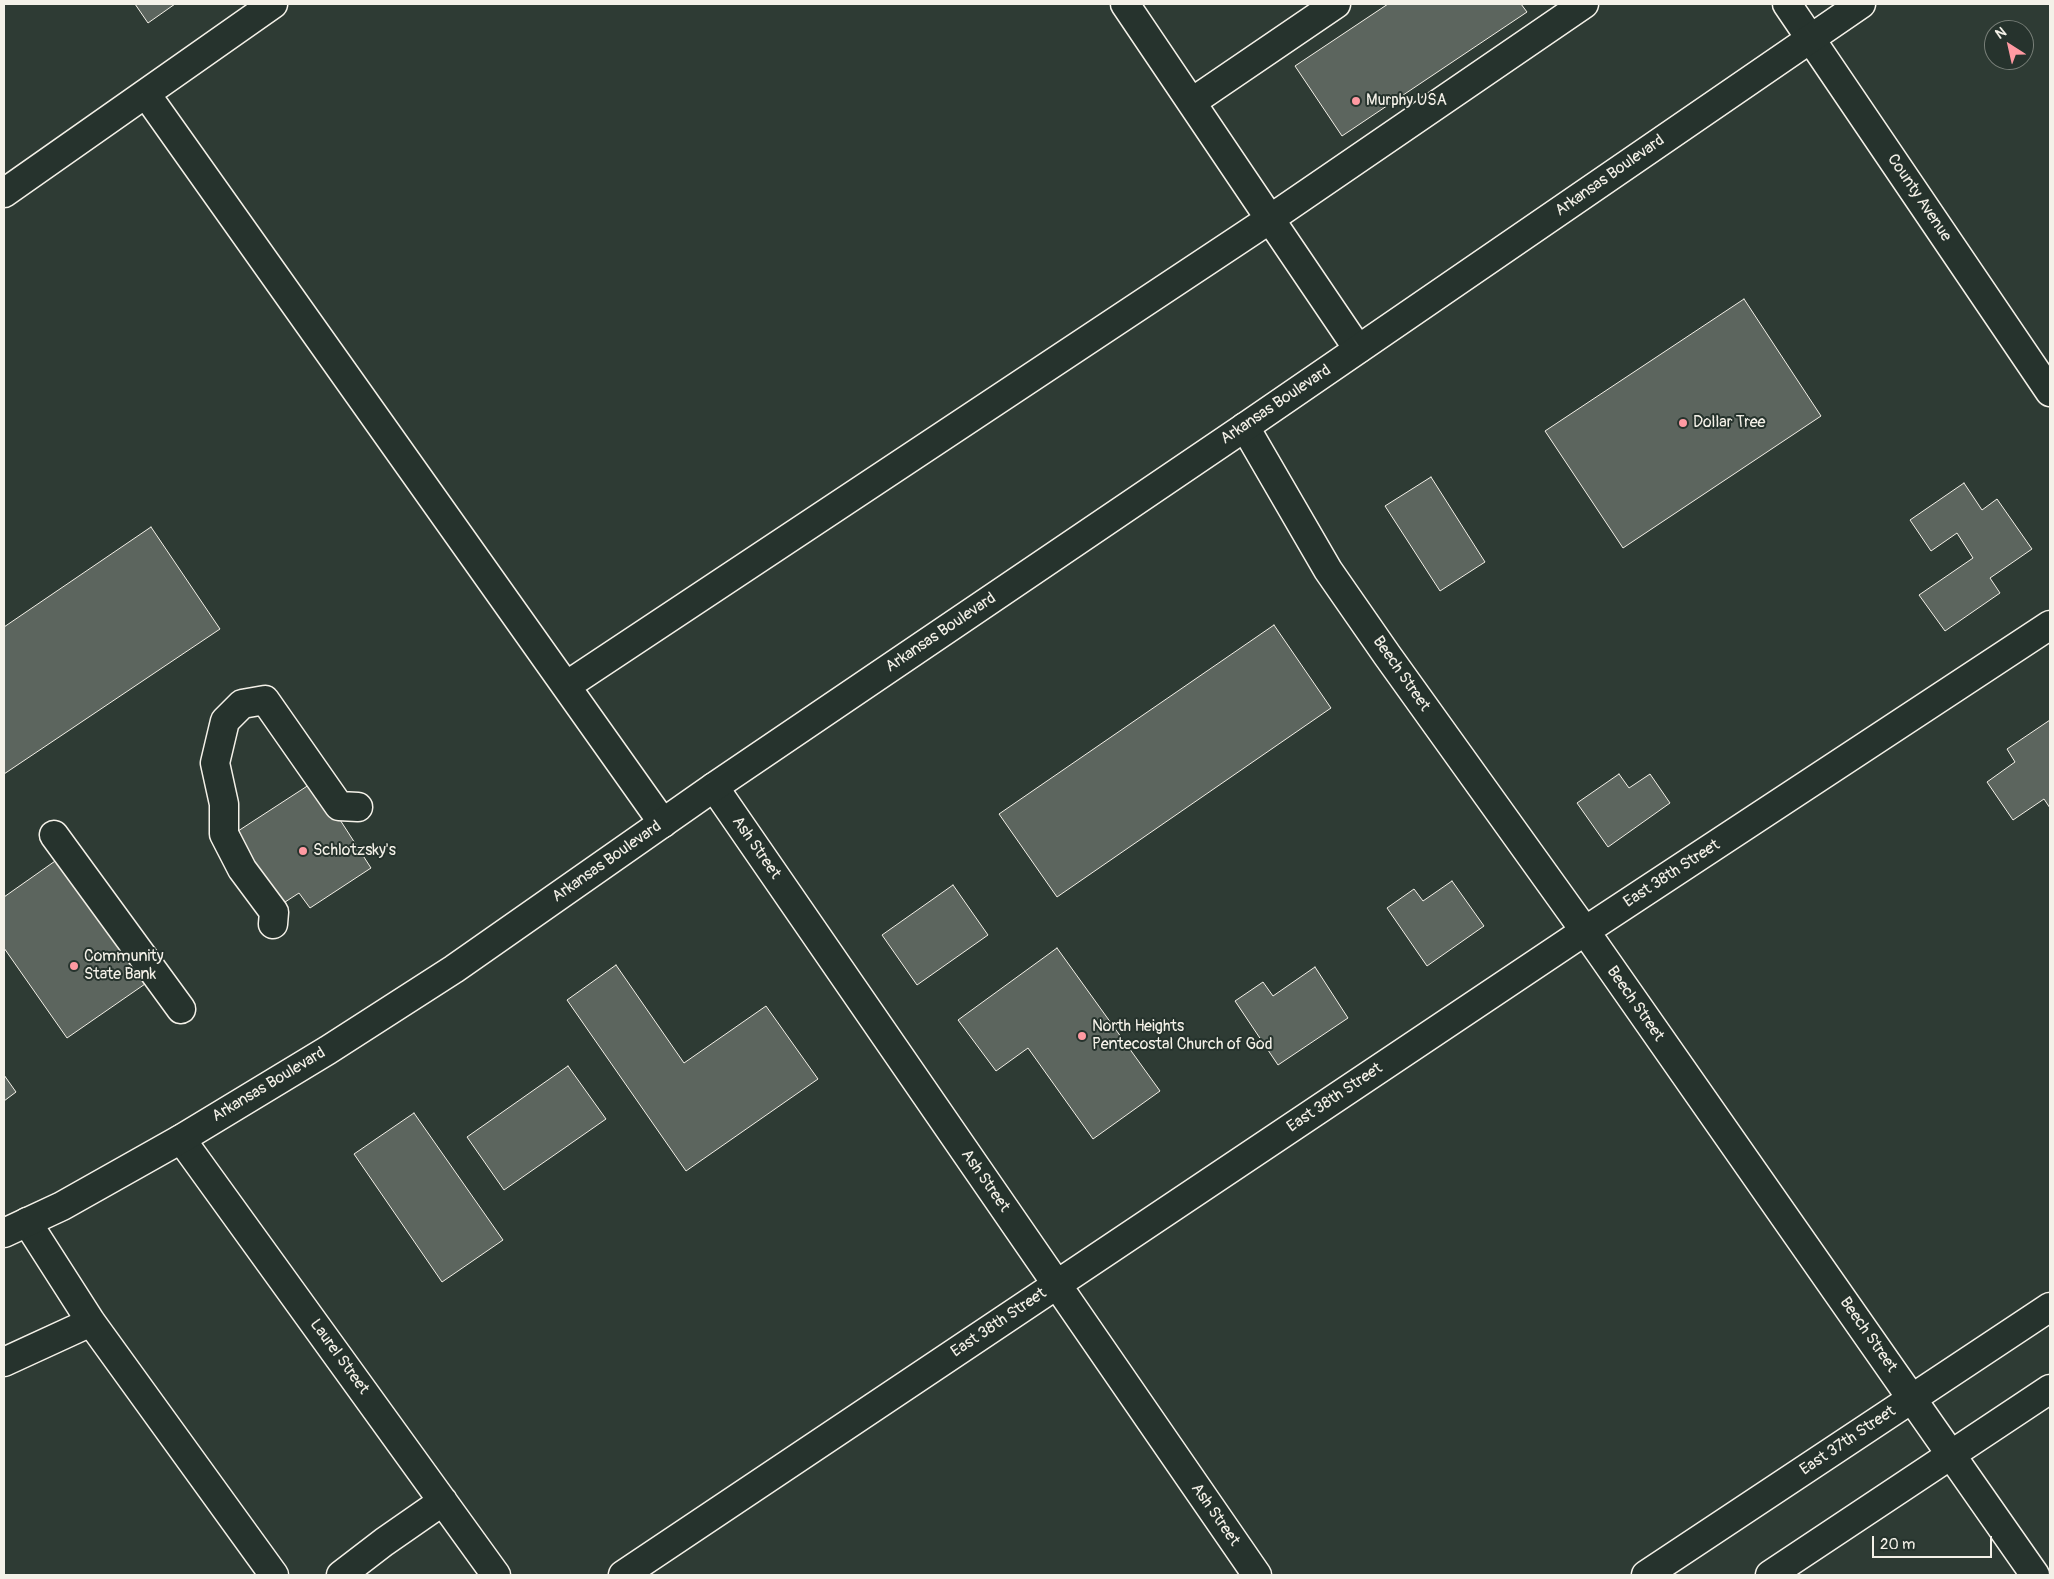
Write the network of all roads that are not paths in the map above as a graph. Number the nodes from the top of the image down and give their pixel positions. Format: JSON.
{"nodes":[{"id":1,"x":274,"y":4,"type":"edge"},
{"id":2,"x":1124,"y":4,"type":"edge"},
{"id":3,"x":1336,"y":4,"type":"edge"},
{"id":4,"x":1584,"y":4,"type":"edge"},
{"id":5,"x":1787,"y":4,"type":"edge"},
{"id":6,"x":1861,"y":4,"type":"edge"},
{"id":7,"x":1810,"y":37,"type":"junction"},
{"id":8,"x":146,"y":94,"type":"junction"},
{"id":9,"x":1192,"y":102,"type":"junction"},
{"id":10,"x":4,"y":193,"type":"edge"},
{"id":11,"x":1270,"y":220,"type":"junction"},
{"id":12,"x":1358,"y":349,"type":"junction"},
{"id":13,"x":2050,"y":392,"type":"edge"},
{"id":14,"x":1245,"y":427,"type":"junction"},
{"id":15,"x":2050,"y":625,"type":"edge"},
{"id":16,"x":566,"y":686,"type":"junction"},
{"id":17,"x":714,"y":787,"type":"junction"},
{"id":18,"x":358,"y":807,"type":"dead end"},
{"id":19,"x":662,"y":823,"type":"junction"},
{"id":20,"x":54,"y":835,"type":"dead end"},
{"id":21,"x":273,"y":924,"type":"dead end"},
{"id":22,"x":1585,"y":931,"type":"junction"},
{"id":23,"x":180,"y":1009,"type":"dead end"},
{"id":24,"x":181,"y":1139,"type":"junction"},
{"id":25,"x":16,"y":1228,"type":"edge"},
{"id":26,"x":1056,"y":1284,"type":"junction"},
{"id":27,"x":2050,"y":1307,"type":"edge"},
{"id":28,"x":91,"y":1322,"type":"junction"},
{"id":29,"x":4,"y":1362,"type":"edge"},
{"id":30,"x":2050,"y":1389,"type":"edge"},
{"id":31,"x":1912,"y":1398,"type":"junction"},
{"id":32,"x":1951,"y":1455,"type":"junction"},
{"id":33,"x":442,"y":1501,"type":"junction"},
{"id":34,"x":274,"y":1575,"type":"edge"},
{"id":35,"x":342,"y":1575,"type":"edge"},
{"id":36,"x":496,"y":1575,"type":"edge"},
{"id":37,"x":623,"y":1575,"type":"edge"},
{"id":38,"x":1257,"y":1575,"type":"edge"},
{"id":39,"x":1646,"y":1575,"type":"edge"},
{"id":40,"x":1770,"y":1575,"type":"edge"},
{"id":41,"x":2034,"y":1575,"type":"edge"}],
"edges":[{"from":1,"to":8,"type":"street"},
{"from":2,"to":9,"type":"street"},
{"from":3,"to":9,"type":"street"},
{"from":4,"to":11,"type":"street"},
{"from":5,"to":7,"type":"street","name":"County Avenue"},
{"from":6,"to":7,"type":"street","name":"Arkansas Boulevard"},
{"from":7,"to":12,"type":"street","name":"Arkansas Boulevard"},
{"from":7,"to":13,"type":"street","name":"County Avenue"},
{"from":8,"to":10,"type":"street"},
{"from":8,"to":16,"type":"street"},
{"from":9,"to":11,"type":"street"},
{"from":11,"to":12,"type":"street"},
{"from":11,"to":16,"type":"street"},
{"from":12,"to":14,"type":"street","name":"Arkansas Boulevard"},
{"from":14,"to":17,"type":"street","name":"Arkansas Boulevard"},
{"from":14,"to":22,"type":"street","name":"Beech Street"},
{"from":15,"to":22,"type":"street","name":"East 38th Street"},
{"from":16,"to":19,"type":"street"},
{"from":17,"to":19,"type":"street","name":"Arkansas Boulevard"},
{"from":17,"to":26,"type":"street","name":"Ash Street"},
{"from":18,"to":21,"type":"street"},
{"from":19,"to":24,"type":"street","name":"Arkansas Boulevard"},
{"from":20,"to":23,"type":"street"},
{"from":22,"to":26,"type":"street","name":"East 38th Street"},
{"from":22,"to":31,"type":"street","name":"Beech Street"},
{"from":24,"to":25,"type":"street","name":"Arkansas Boulevard"},
{"from":24,"to":33,"type":"street","name":"Laurel Street"},
{"from":25,"to":28,"type":"street"},
{"from":26,"to":37,"type":"street","name":"East 38th Street"},
{"from":26,"to":38,"type":"street","name":"Ash Street"},
{"from":27,"to":31,"type":"street","name":"East 37th Street"},
{"from":28,"to":29,"type":"street"},
{"from":28,"to":34,"type":"street"},
{"from":30,"to":32,"type":"street"},
{"from":31,"to":32,"type":"street","name":"Beech Street"},
{"from":31,"to":39,"type":"street","name":"East 37th Street"},
{"from":32,"to":40,"type":"street"},
{"from":32,"to":41,"type":"street","name":"Beech Street"},
{"from":33,"to":35,"type":"street"},
{"from":33,"to":36,"type":"street","name":"Laurel Street"}]}
